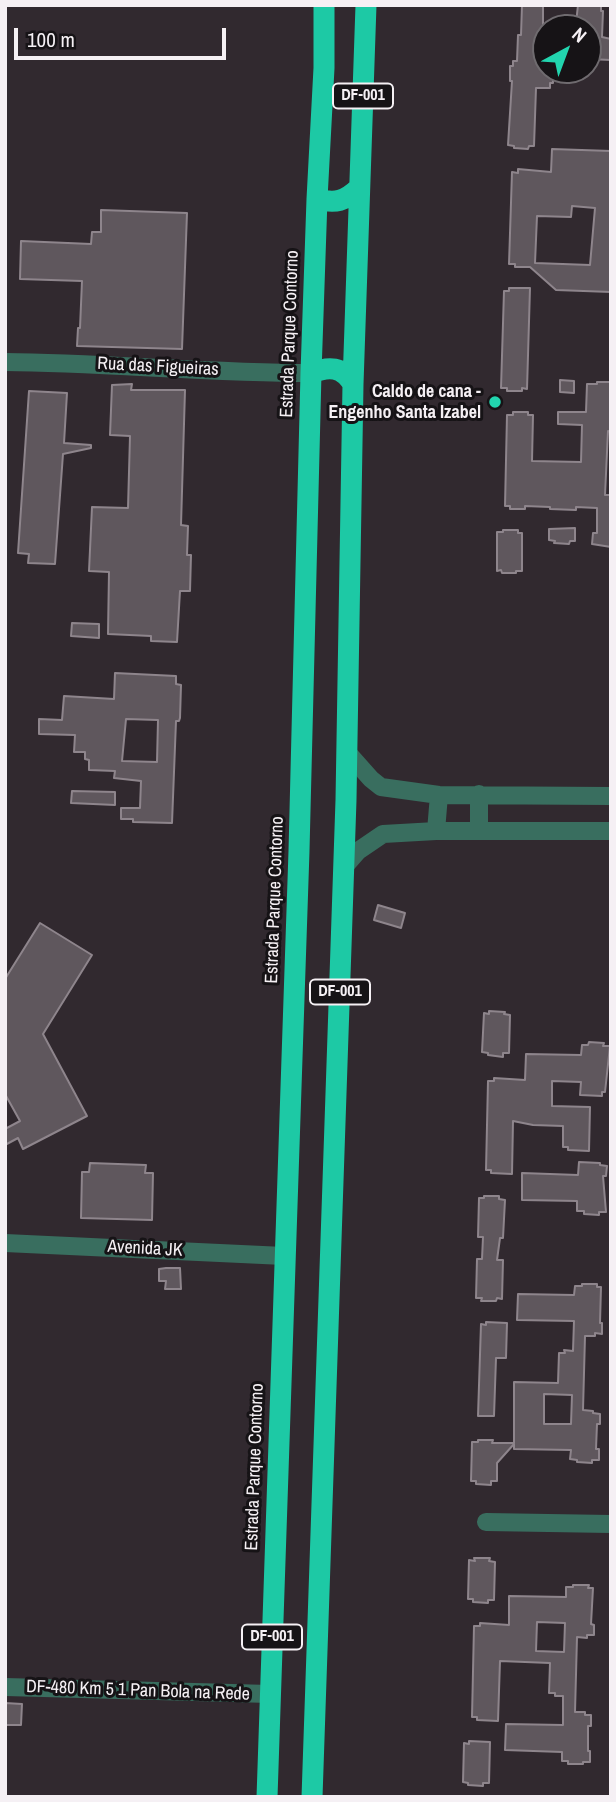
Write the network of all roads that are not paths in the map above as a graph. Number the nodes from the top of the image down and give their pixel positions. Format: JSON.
{"nodes":[{"id":1,"x":324,"y":5,"type":"edge"},
{"id":2,"x":366,"y":5,"type":"edge"},
{"id":3,"x":359,"y":188,"type":"junction"},
{"id":4,"x":317,"y":199,"type":"junction"},
{"id":5,"x":5,"y":362,"type":"edge"},
{"id":6,"x":312,"y":373,"type":"junction"},
{"id":7,"x":353,"y":384,"type":"junction"},
{"id":8,"x":347,"y":752,"type":"junction"},
{"id":9,"x":480,"y":794,"type":"junction"},
{"id":10,"x":439,"y":795,"type":"junction"},
{"id":11,"x":611,"y":796,"type":"edge"},
{"id":12,"x":436,"y":831,"type":"junction"},
{"id":13,"x":479,"y":831,"type":"junction"},
{"id":14,"x":611,"y":831,"type":"edge"},
{"id":15,"x":344,"y":867,"type":"junction"},
{"id":16,"x":5,"y":1243,"type":"edge"},
{"id":17,"x":285,"y":1256,"type":"junction"},
{"id":18,"x":486,"y":1522,"type":"dead end"},
{"id":19,"x":611,"y":1524,"type":"edge"},
{"id":20,"x":5,"y":1687,"type":"edge"},
{"id":21,"x":270,"y":1694,"type":"junction"},
{"id":22,"x":267,"y":1797,"type":"edge"},
{"id":23,"x":312,"y":1797,"type":"edge"}],
"edges":[{"from":1,"to":4,"type":"highway","name":"Estrada Parque Contorno","number":"DF-001"},
{"from":2,"to":3,"type":"highway","number":"DF-001"},
{"from":3,"to":4,"type":"highway"},
{"from":3,"to":7,"type":"highway","number":"DF-001"},
{"from":4,"to":6,"type":"highway","name":"Estrada Parque Contorno","number":"DF-001"},
{"from":5,"to":6,"type":"street","name":"Rua das Figueiras"},
{"from":6,"to":7,"type":"highway"},
{"from":6,"to":17,"type":"highway","name":"Estrada Parque Contorno","number":"DF-001"},
{"from":7,"to":8,"type":"highway","number":"DF-001"},
{"from":8,"to":10,"type":"street"},
{"from":8,"to":15,"type":"highway","number":"DF-001"},
{"from":9,"to":10,"type":"street"},
{"from":9,"to":11,"type":"street"},
{"from":9,"to":13,"type":"street"},
{"from":10,"to":12,"type":"street"},
{"from":12,"to":13,"type":"street"},
{"from":12,"to":15,"type":"street"},
{"from":13,"to":14,"type":"street"},
{"from":15,"to":23,"type":"highway","number":"DF-001"},
{"from":16,"to":17,"type":"street","name":"Avenida JK"},
{"from":17,"to":21,"type":"highway","name":"Estrada Parque Contorno","number":"DF-001"},
{"from":18,"to":19,"type":"street"},
{"from":20,"to":21,"type":"street","name":"DF-480 Km 5 1 Pan Bola na Rede"},
{"from":21,"to":22,"type":"highway","name":"Estrada Parque Contorno","number":"DF-001"}]}
